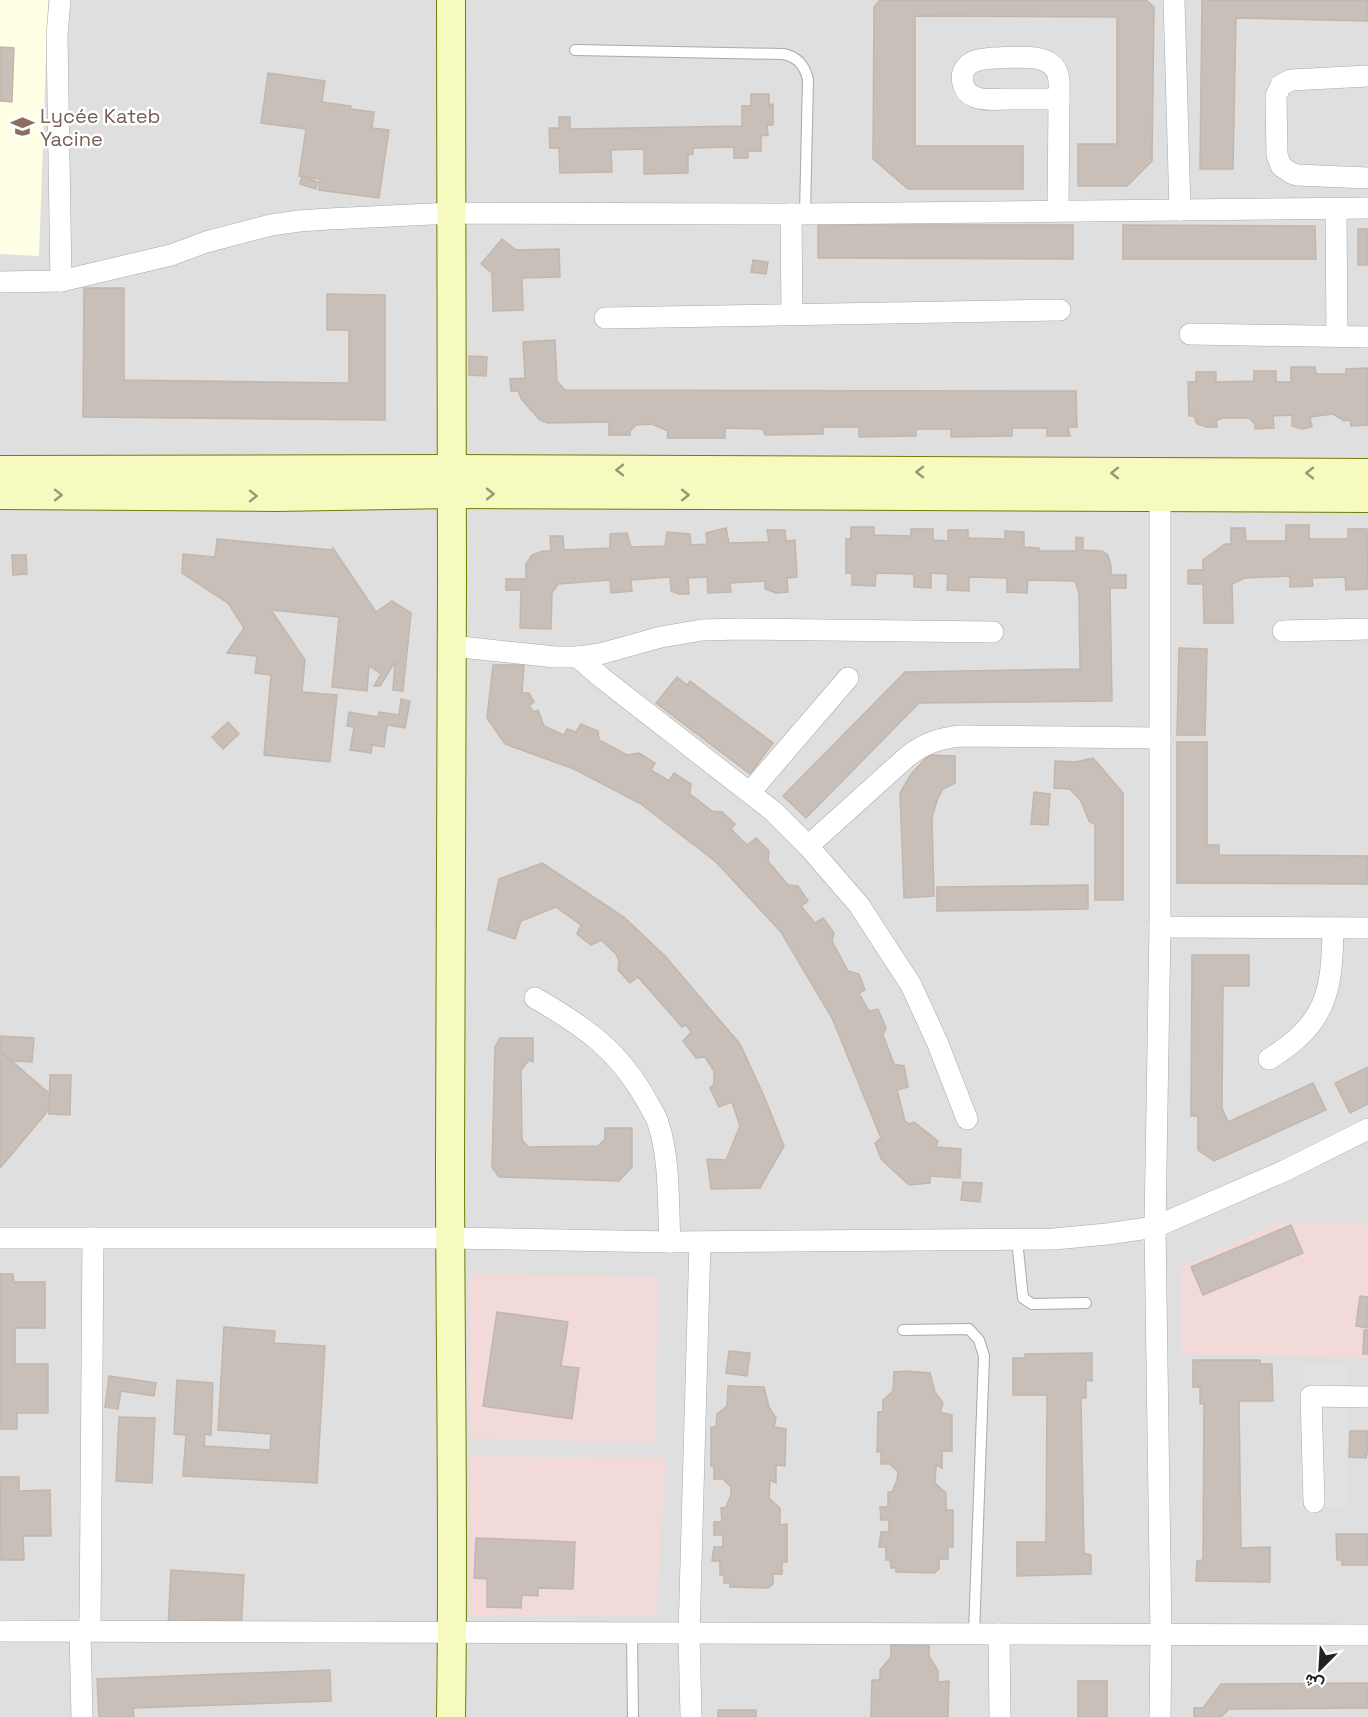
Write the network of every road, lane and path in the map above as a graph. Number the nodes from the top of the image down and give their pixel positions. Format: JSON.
{"nodes":[{"id":1,"x":60,"y":0,"type":"edge"},
{"id":2,"x":451,"y":0,"type":"edge"},
{"id":3,"x":1174,"y":0,"type":"edge"},
{"id":4,"x":575,"y":50,"type":"dead end"},
{"id":5,"x":1368,"y":76,"type":"edge"},
{"id":6,"x":1059,"y":99,"type":"dead end"},
{"id":7,"x":1368,"y":178,"type":"edge"},
{"id":8,"x":1336,"y":208,"type":"junction"},
{"id":9,"x":1368,"y":208,"type":"edge"},
{"id":10,"x":1180,"y":210,"type":"junction"},
{"id":11,"x":1058,"y":211,"type":"junction"},
{"id":12,"x":452,"y":213,"type":"junction"},
{"id":13,"x":798,"y":214,"type":"junction"},
{"id":14,"x":61,"y":281,"type":"junction"},
{"id":15,"x":0,"y":282,"type":"edge"},
{"id":16,"x":1060,"y":310,"type":"dead end"},
{"id":17,"x":792,"y":315,"type":"junction"},
{"id":18,"x":604,"y":318,"type":"dead end"},
{"id":19,"x":1190,"y":334,"type":"dead end"},
{"id":20,"x":1337,"y":336,"type":"junction"},
{"id":21,"x":1368,"y":337,"type":"edge"},
{"id":22,"x":0,"y":470,"type":"edge"},
{"id":23,"x":1368,"y":473,"type":"edge"},
{"id":24,"x":452,"y":482,"type":"junction"},
{"id":25,"x":1160,"y":486,"type":"junction"},
{"id":26,"x":0,"y":495,"type":"edge"},
{"id":27,"x":1368,"y":498,"type":"edge"},
{"id":28,"x":1368,"y":629,"type":"edge"},
{"id":29,"x":1283,"y":631,"type":"dead end"},
{"id":30,"x":993,"y":632,"type":"dead end"},
{"id":31,"x":452,"y":646,"type":"junction"},
{"id":32,"x":578,"y":657,"type":"junction"},
{"id":33,"x":848,"y":678,"type":"dead end"},
{"id":34,"x":1160,"y":738,"type":"junction"},
{"id":35,"x":750,"y":792,"type":"junction"},
{"id":36,"x":808,"y":846,"type":"junction"},
{"id":37,"x":1160,"y":927,"type":"junction"},
{"id":38,"x":1333,"y":928,"type":"junction"},
{"id":39,"x":1368,"y":928,"type":"edge"},
{"id":40,"x":535,"y":998,"type":"dead end"},
{"id":41,"x":1269,"y":1059,"type":"dead end"},
{"id":42,"x":967,"y":1119,"type":"dead end"},
{"id":43,"x":1368,"y":1129,"type":"edge"},
{"id":44,"x":1155,"y":1227,"type":"junction"},
{"id":45,"x":0,"y":1238,"type":"edge"},
{"id":46,"x":93,"y":1238,"type":"junction"},
{"id":47,"x":450,"y":1238,"type":"junction"},
{"id":48,"x":1017,"y":1240,"type":"junction"},
{"id":49,"x":670,"y":1242,"type":"junction"},
{"id":50,"x":700,"y":1242,"type":"junction"},
{"id":51,"x":1086,"y":1303,"type":"dead end"},
{"id":52,"x":903,"y":1330,"type":"dead end"},
{"id":53,"x":1368,"y":1396,"type":"edge"},
{"id":54,"x":1314,"y":1502,"type":"dead end"},
{"id":55,"x":0,"y":1631,"type":"edge"},
{"id":56,"x":85,"y":1631,"type":"junction"},
{"id":57,"x":452,"y":1633,"type":"junction"},
{"id":58,"x":632,"y":1633,"type":"junction"},
{"id":59,"x":690,"y":1634,"type":"junction"},
{"id":60,"x":974,"y":1634,"type":"junction"},
{"id":61,"x":999,"y":1634,"type":"junction"},
{"id":62,"x":1161,"y":1634,"type":"junction"},
{"id":63,"x":1368,"y":1635,"type":"edge"},
{"id":64,"x":82,"y":1717,"type":"edge"},
{"id":65,"x":451,"y":1717,"type":"edge"},
{"id":66,"x":633,"y":1717,"type":"edge"},
{"id":67,"x":691,"y":1717,"type":"edge"},
{"id":68,"x":1000,"y":1717,"type":"edge"},
{"id":69,"x":1160,"y":1717,"type":"edge"}],
"edges":[{"from":1,"to":14,"type":"street"},
{"from":2,"to":12,"type":"main road"},
{"from":3,"to":10,"type":"street"},
{"from":4,"to":13,"type":"lane"},
{"from":5,"to":7,"type":"street"},
{"from":6,"to":11,"type":"street"},
{"from":8,"to":9,"type":"street"},
{"from":8,"to":10,"type":"street"},
{"from":8,"to":20,"type":"street"},
{"from":10,"to":11,"type":"street"},
{"from":11,"to":13,"type":"street"},
{"from":12,"to":13,"type":"street"},
{"from":12,"to":14,"type":"street"},
{"from":12,"to":24,"type":"main road"},
{"from":13,"to":17,"type":"street"},
{"from":14,"to":15,"type":"street"},
{"from":16,"to":17,"type":"street"},
{"from":17,"to":18,"type":"street"},
{"from":19,"to":20,"type":"street"},
{"from":20,"to":21,"type":"street"},
{"from":22,"to":24,"type":"main road"},
{"from":23,"to":25,"type":"main road","one_way":true},
{"from":24,"to":25,"type":"main road"},
{"from":26,"to":24,"type":"main road","one_way":true},
{"from":24,"to":31,"type":"main road"},
{"from":25,"to":27,"type":"main road"},
{"from":25,"to":34,"type":"street"},
{"from":28,"to":29,"type":"street"},
{"from":30,"to":32,"type":"street"},
{"from":31,"to":32,"type":"street"},
{"from":31,"to":47,"type":"main road"},
{"from":32,"to":35,"type":"street"},
{"from":33,"to":35,"type":"street"},
{"from":34,"to":36,"type":"street"},
{"from":34,"to":37,"type":"street"},
{"from":35,"to":36,"type":"street"},
{"from":36,"to":42,"type":"street"},
{"from":37,"to":38,"type":"street"},
{"from":37,"to":44,"type":"street"},
{"from":38,"to":39,"type":"street"},
{"from":38,"to":41,"type":"street"},
{"from":40,"to":49,"type":"street"},
{"from":43,"to":44,"type":"street"},
{"from":44,"to":48,"type":"street"},
{"from":44,"to":62,"type":"street"},
{"from":45,"to":46,"type":"street"},
{"from":46,"to":47,"type":"street"},
{"from":46,"to":56,"type":"street"},
{"from":47,"to":49,"type":"street"},
{"from":47,"to":57,"type":"main road"},
{"from":48,"to":50,"type":"street"},
{"from":48,"to":51,"type":"lane"},
{"from":49,"to":50,"type":"street"},
{"from":50,"to":59,"type":"street"},
{"from":52,"to":60,"type":"lane"},
{"from":53,"to":54,"type":"street"},
{"from":55,"to":56,"type":"street"},
{"from":56,"to":57,"type":"street"},
{"from":56,"to":64,"type":"street"},
{"from":57,"to":58,"type":"street"},
{"from":57,"to":65,"type":"main road"},
{"from":58,"to":59,"type":"street"},
{"from":58,"to":66,"type":"lane"},
{"from":59,"to":60,"type":"street"},
{"from":59,"to":67,"type":"street"},
{"from":60,"to":61,"type":"street"},
{"from":61,"to":62,"type":"street"},
{"from":61,"to":68,"type":"street"},
{"from":62,"to":63,"type":"street"},
{"from":62,"to":69,"type":"street"}]}
